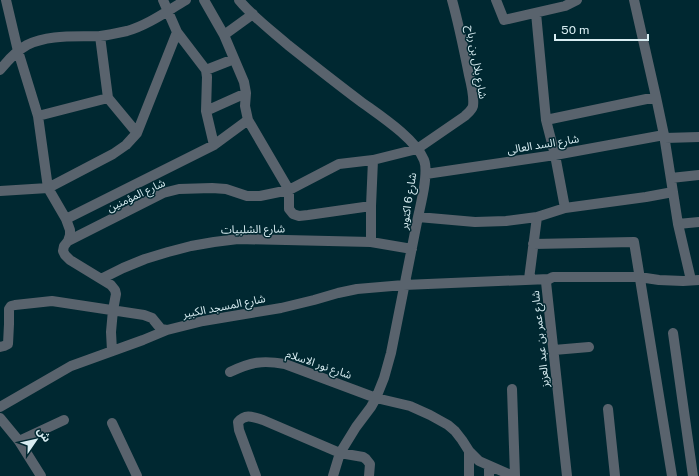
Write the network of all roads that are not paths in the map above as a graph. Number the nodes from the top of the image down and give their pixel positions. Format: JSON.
{"nodes":[{"id":1,"x":6,"y":0,"type":"edge"},
{"id":2,"x":164,"y":0,"type":"edge"},
{"id":3,"x":186,"y":0,"type":"edge"},
{"id":4,"x":204,"y":0,"type":"edge"},
{"id":5,"x":239,"y":0,"type":"edge"},
{"id":6,"x":452,"y":0,"type":"edge"},
{"id":7,"x":496,"y":0,"type":"edge"},
{"id":8,"x":577,"y":0,"type":"edge"},
{"id":9,"x":634,"y":0,"type":"edge"},
{"id":10,"x":168,"y":10,"type":"junction"},
{"id":11,"x":536,"y":13,"type":"junction"},
{"id":12,"x":253,"y":14,"type":"junction"},
{"id":13,"x":177,"y":32,"type":"junction"},
{"id":14,"x":224,"y":35,"type":"junction"},
{"id":15,"x":100,"y":36,"type":"junction"},
{"id":16,"x":18,"y":51,"type":"junction"},
{"id":17,"x":234,"y":59,"type":"junction"},
{"id":18,"x":0,"y":70,"type":"edge"},
{"id":19,"x":206,"y":70,"type":"junction"},
{"id":20,"x":246,"y":93,"type":"junction"},
{"id":21,"x":656,"y":97,"type":"junction"},
{"id":22,"x":108,"y":98,"type":"junction"},
{"id":23,"x":206,"y":111,"type":"junction"},
{"id":24,"x":38,"y":116,"type":"junction"},
{"id":25,"x":248,"y":120,"type":"junction"},
{"id":26,"x":546,"y":120,"type":"junction"},
{"id":27,"x":137,"y":133,"type":"junction"},
{"id":28,"x":664,"y":136,"type":"junction"},
{"id":29,"x":699,"y":137,"type":"edge"},
{"id":30,"x":214,"y":144,"type":"junction"},
{"id":31,"x":417,"y":149,"type":"junction"},
{"id":32,"x":555,"y":155,"type":"junction"},
{"id":33,"x":373,"y":160,"type":"junction"},
{"id":34,"x":426,"y":174,"type":"junction"},
{"id":35,"x":699,"y":175,"type":"edge"},
{"id":36,"x":671,"y":178,"type":"junction"},
{"id":37,"x":48,"y":188,"type":"junction"},
{"id":38,"x":289,"y":190,"type":"junction"},
{"id":39,"x":0,"y":191,"type":"edge"},
{"id":40,"x":673,"y":192,"type":"junction"},
{"id":41,"x":371,"y":206,"type":"junction"},
{"id":42,"x":565,"y":208,"type":"junction"},
{"id":43,"x":418,"y":217,"type":"junction"},
{"id":44,"x":537,"y":217,"type":"junction"},
{"id":45,"x":66,"y":219,"type":"junction"},
{"id":46,"x":699,"y":222,"type":"edge"},
{"id":47,"x":678,"y":224,"type":"junction"},
{"id":48,"x":68,"y":241,"type":"junction"},
{"id":49,"x":371,"y":242,"type":"junction"},
{"id":50,"x":533,"y":244,"type":"junction"},
{"id":51,"x":412,"y":249,"type":"junction"},
{"id":52,"x":639,"y":277,"type":"junction"},
{"id":53,"x":101,"y":279,"type":"junction"},
{"id":54,"x":529,"y":279,"type":"junction"},
{"id":55,"x":549,"y":279,"type":"junction"},
{"id":56,"x":695,"y":280,"type":"edge"},
{"id":57,"x":404,"y":285,"type":"junction"},
{"id":58,"x":113,"y":310,"type":"junction"},
{"id":59,"x":167,"y":330,"type":"junction"},
{"id":60,"x":673,"y":333,"type":"dead end"},
{"id":61,"x":0,"y":347,"type":"edge"},
{"id":62,"x":589,"y":347,"type":"dead end"},
{"id":63,"x":554,"y":350,"type":"junction"},
{"id":64,"x":112,"y":351,"type":"junction"},
{"id":65,"x":230,"y":372,"type":"dead end"},
{"id":66,"x":512,"y":390,"type":"dead end"},
{"id":67,"x":376,"y":398,"type":"junction"},
{"id":68,"x":0,"y":407,"type":"edge"},
{"id":69,"x":608,"y":409,"type":"dead end"},
{"id":70,"x":0,"y":418,"type":"edge"},
{"id":71,"x":64,"y":420,"type":"dead end"},
{"id":72,"x":112,"y":423,"type":"dead end"},
{"id":73,"x":19,"y":441,"type":"junction"},
{"id":74,"x":469,"y":451,"type":"junction"},
{"id":75,"x":340,"y":453,"type":"junction"},
{"id":76,"x":489,"y":471,"type":"edge"},
{"id":77,"x":42,"y":476,"type":"edge"},
{"id":78,"x":137,"y":476,"type":"edge"},
{"id":79,"x":256,"y":476,"type":"edge"},
{"id":80,"x":333,"y":476,"type":"edge"},
{"id":81,"x":369,"y":476,"type":"edge"},
{"id":82,"x":469,"y":476,"type":"edge"},
{"id":83,"x":514,"y":476,"type":"edge"},
{"id":84,"x":567,"y":476,"type":"edge"},
{"id":85,"x":616,"y":476,"type":"edge"},
{"id":86,"x":672,"y":476,"type":"edge"},
{"id":87,"x":693,"y":476,"type":"edge"}],
"edges":[{"from":1,"to":16,"type":"street"},
{"from":2,"to":10,"type":"street"},
{"from":3,"to":10,"type":"street"},
{"from":4,"to":14,"type":"street"},
{"from":5,"to":12,"type":"street","name":"شارع 6 اكتوبر"},
{"from":6,"to":31,"type":"street","name":"شارع بلال بن رباح"},
{"from":7,"to":11,"type":"street"},
{"from":8,"to":11,"type":"street"},
{"from":9,"to":21,"type":"street"},
{"from":10,"to":13,"type":"street"},
{"from":10,"to":15,"type":"street"},
{"from":11,"to":26,"type":"street"},
{"from":12,"to":14,"type":"street"},
{"from":12,"to":31,"type":"street","name":"شارع 6 اكتوبر"},
{"from":13,"to":19,"type":"street"},
{"from":13,"to":27,"type":"street"},
{"from":14,"to":17,"type":"street"},
{"from":15,"to":16,"type":"street"},
{"from":15,"to":22,"type":"street"},
{"from":16,"to":18,"type":"street"},
{"from":16,"to":24,"type":"street"},
{"from":17,"to":19,"type":"street"},
{"from":17,"to":20,"type":"street"},
{"from":19,"to":23,"type":"street"},
{"from":20,"to":23,"type":"street"},
{"from":20,"to":25,"type":"street"},
{"from":21,"to":26,"type":"street"},
{"from":21,"to":28,"type":"street"},
{"from":22,"to":24,"type":"street"},
{"from":22,"to":27,"type":"street"},
{"from":23,"to":30,"type":"street"},
{"from":24,"to":37,"type":"street"},
{"from":25,"to":30,"type":"street"},
{"from":25,"to":38,"type":"street"},
{"from":26,"to":32,"type":"street"},
{"from":27,"to":37,"type":"street"},
{"from":28,"to":29,"type":"street","name":"شارع السد العالى"},
{"from":28,"to":32,"type":"street","name":"شارع السد العالى"},
{"from":28,"to":36,"type":"street"},
{"from":30,"to":45,"type":"street"},
{"from":31,"to":33,"type":"street","name":"شارع المؤمنين"},
{"from":31,"to":34,"type":"street","name":"شارع 6 اكتوبر"},
{"from":32,"to":34,"type":"street","name":"شارع السد العالى"},
{"from":32,"to":42,"type":"street"},
{"from":33,"to":38,"type":"street","name":"شارع المؤمنين"},
{"from":33,"to":41,"type":"street"},
{"from":34,"to":43,"type":"street","name":"شارع 6 اكتوبر"},
{"from":35,"to":36,"type":"street"},
{"from":36,"to":40,"type":"street"},
{"from":37,"to":39,"type":"street"},
{"from":37,"to":45,"type":"street"},
{"from":38,"to":41,"type":"street"},
{"from":38,"to":48,"type":"street","name":"شارع المؤمنين"},
{"from":40,"to":42,"type":"street"},
{"from":40,"to":47,"type":"street"},
{"from":41,"to":49,"type":"street"},
{"from":42,"to":44,"type":"street"},
{"from":43,"to":44,"type":"street"},
{"from":43,"to":51,"type":"street","name":"شارع 6 اكتوبر"},
{"from":44,"to":50,"type":"street"},
{"from":45,"to":48,"type":"street"},
{"from":46,"to":47,"type":"street"},
{"from":47,"to":56,"type":"street"},
{"from":48,"to":53,"type":"street"},
{"from":49,"to":51,"type":"street","name":"شارع الشلبيات"},
{"from":49,"to":53,"type":"street","name":"شارع الشلبيات"},
{"from":50,"to":52,"type":"street"},
{"from":50,"to":54,"type":"street"},
{"from":51,"to":57,"type":"street","name":"شارع 6 اكتوبر"},
{"from":52,"to":55,"type":"street","name":"شارع عمر بن عبد العزيز"},
{"from":52,"to":56,"type":"street","name":"شارع عمر بن عبد العزيز"},
{"from":52,"to":86,"type":"street"},
{"from":53,"to":58,"type":"street"},
{"from":54,"to":55,"type":"street","name":"شارع المسجد الكبير"},
{"from":54,"to":57,"type":"street","name":"شارع المسجد الكبير"},
{"from":55,"to":63,"type":"street","name":"شارع عمر بن عبد العزيز"},
{"from":57,"to":59,"type":"street","name":"شارع المسجد الكبير"},
{"from":57,"to":67,"type":"street","name":"شارع 6 اكتوبر"},
{"from":58,"to":59,"type":"street"},
{"from":58,"to":61,"type":"street"},
{"from":58,"to":64,"type":"street"},
{"from":59,"to":64,"type":"street","name":"شارع المسجد الكبير"},
{"from":60,"to":87,"type":"street"},
{"from":62,"to":63,"type":"street"},
{"from":63,"to":84,"type":"street","name":"شارع عمر بن عبد العزيز"},
{"from":64,"to":68,"type":"street","name":"شارع المسجد الكبير"},
{"from":65,"to":67,"type":"street","name":"شارع نور الاسلام"},
{"from":66,"to":83,"type":"street"},
{"from":67,"to":74,"type":"street","name":"شارع نور الاسلام"},
{"from":67,"to":75,"type":"street","name":"شارع 6 اكتوبر"},
{"from":69,"to":85,"type":"street"},
{"from":70,"to":73,"type":"street"},
{"from":71,"to":73,"type":"street"},
{"from":72,"to":78,"type":"street"},
{"from":73,"to":77,"type":"street"},
{"from":74,"to":76,"type":"street","name":"شارع نور الاسلام"},
{"from":74,"to":82,"type":"street"},
{"from":75,"to":79,"type":"street"},
{"from":75,"to":80,"type":"street","name":"شارع 6 اكتوبر"},
{"from":75,"to":81,"type":"street"},
{"from":76,"to":83,"type":"street","name":"شارع نور الاسلام"}]}
